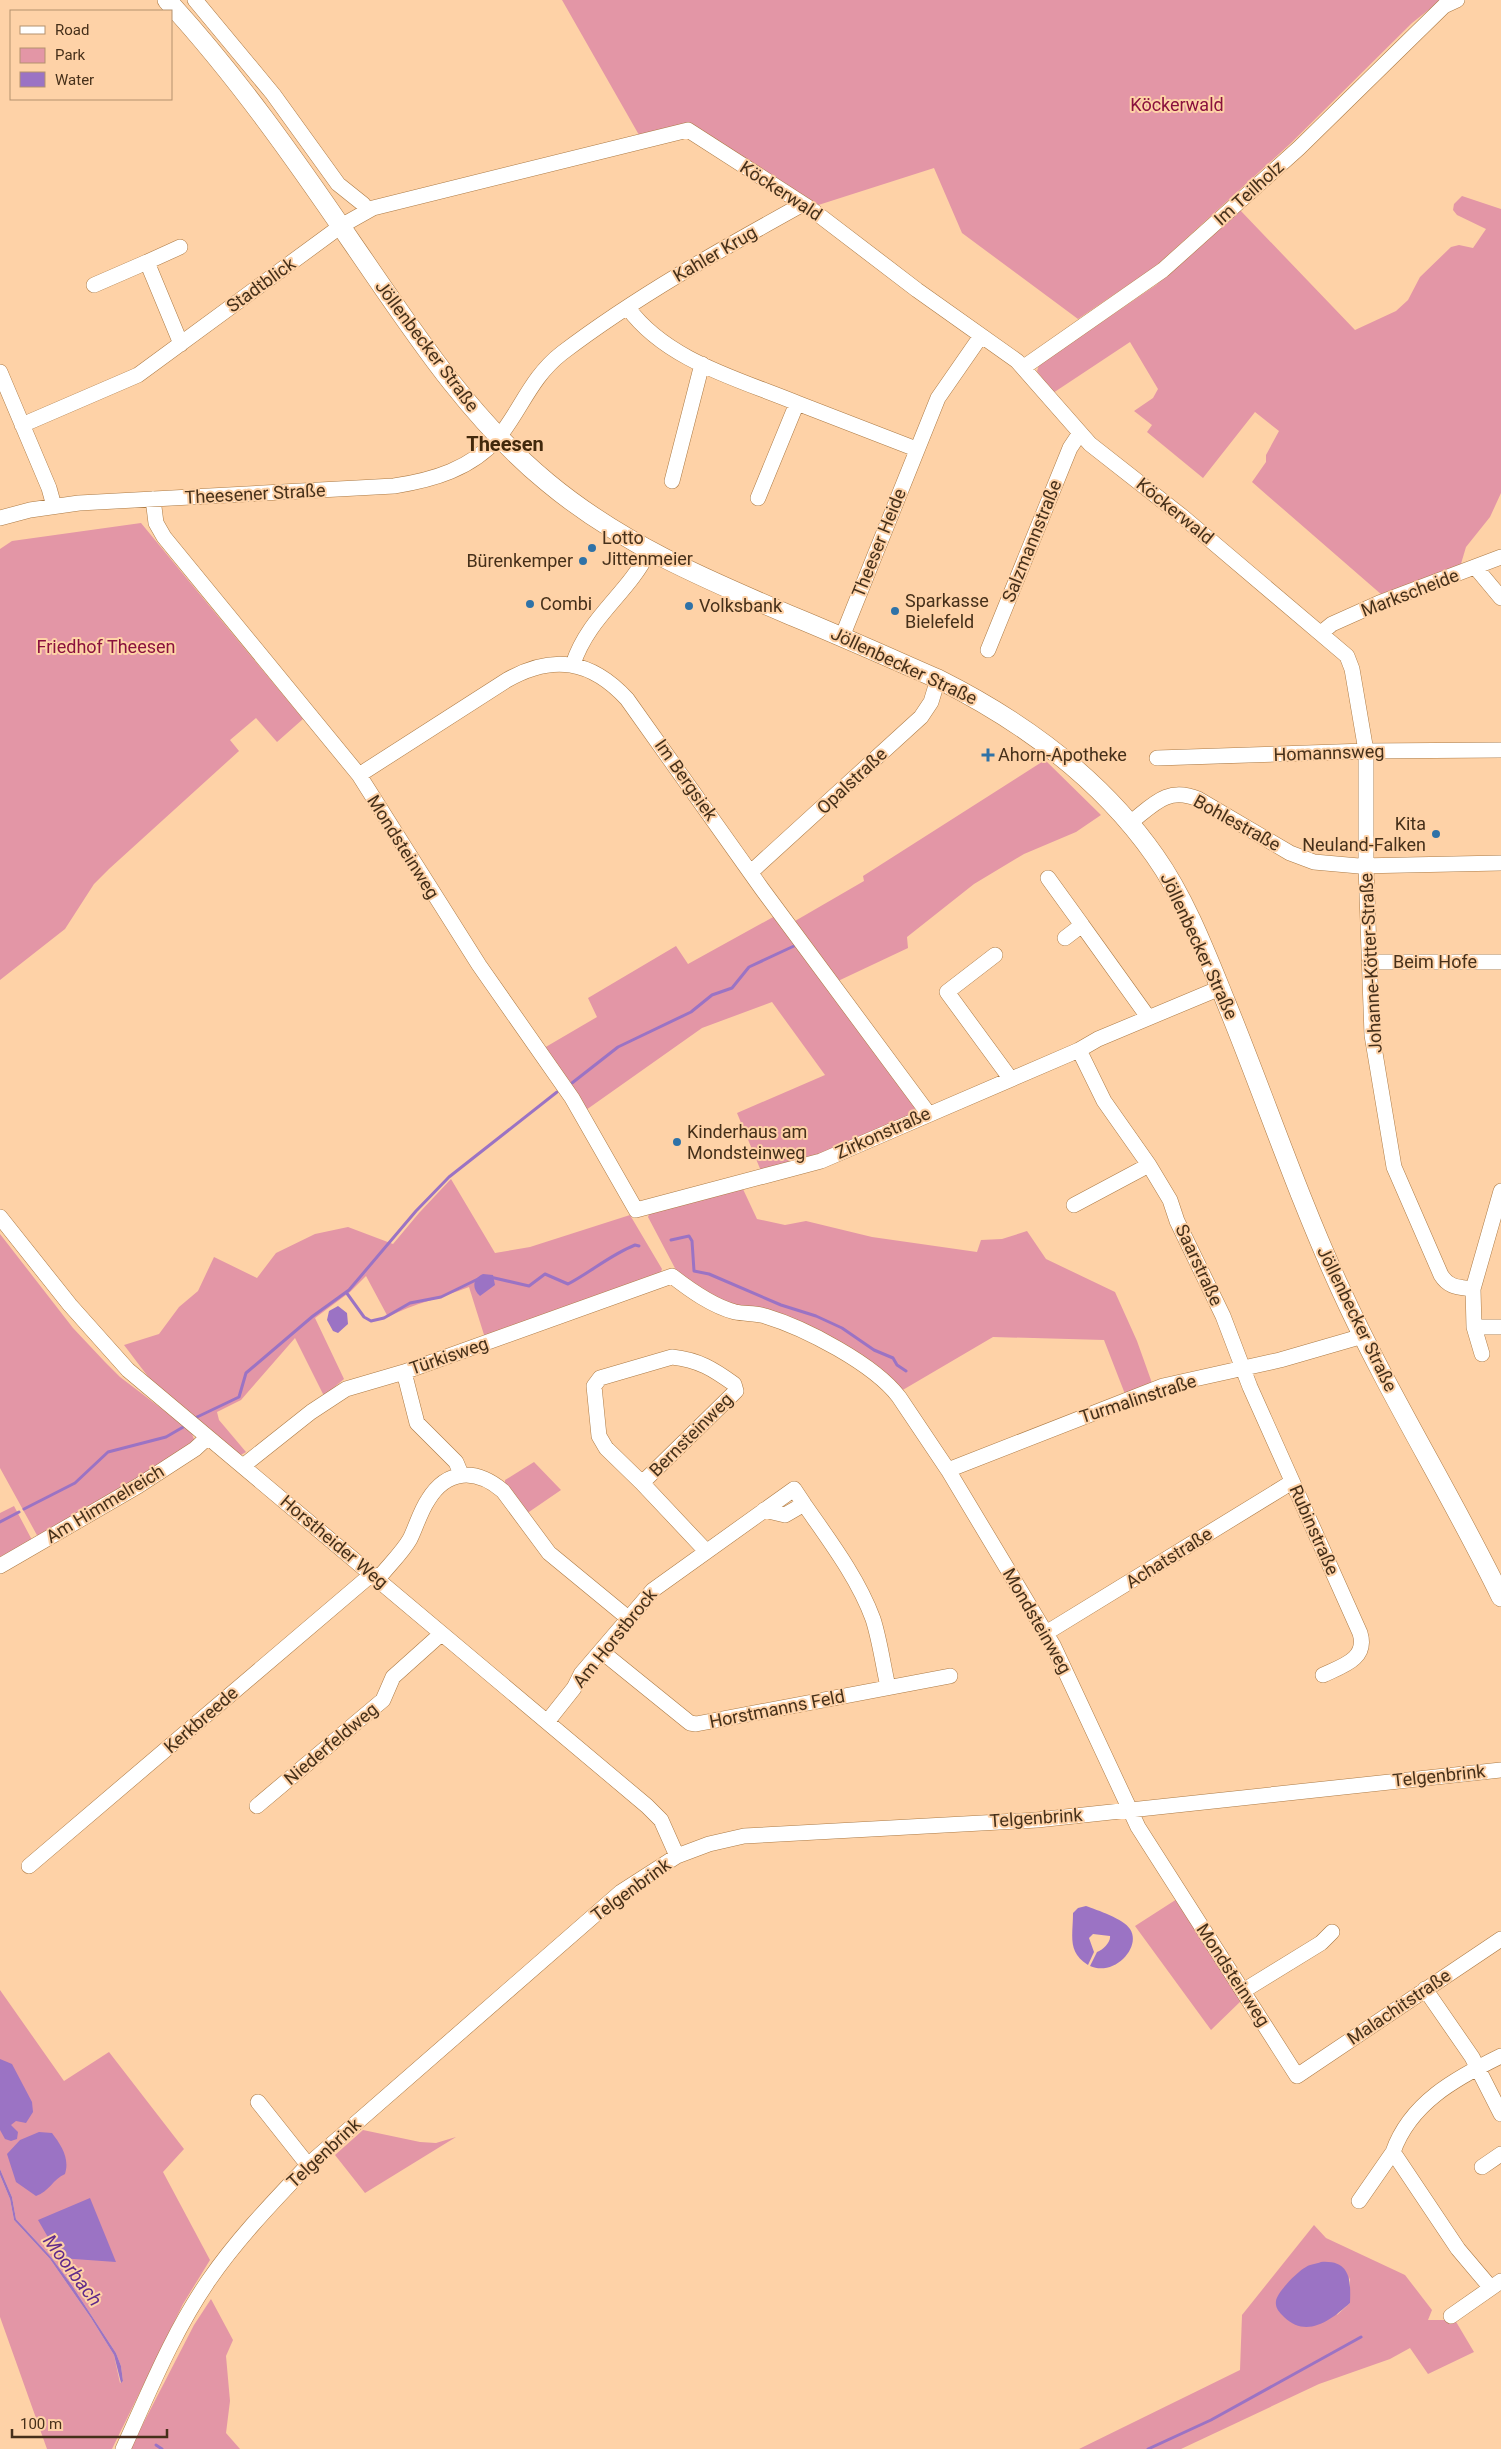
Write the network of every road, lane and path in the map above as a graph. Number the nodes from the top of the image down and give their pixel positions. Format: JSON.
{"nodes":[{"id":1,"x":166,"y":0,"type":"edge"},
{"id":2,"x":195,"y":0,"type":"edge"},
{"id":3,"x":1457,"y":0,"type":"edge"},
{"id":4,"x":803,"y":204,"type":"junction"},
{"id":5,"x":367,"y":211,"type":"junction"},
{"id":6,"x":341,"y":226,"type":"junction"},
{"id":7,"x":180,"y":247,"type":"dead end"},
{"id":8,"x":147,"y":262,"type":"junction"},
{"id":9,"x":94,"y":285,"type":"dead end"},
{"id":10,"x":628,"y":308,"type":"junction"},
{"id":11,"x":981,"y":336,"type":"junction"},
{"id":12,"x":181,"y":344,"type":"junction"},
{"id":13,"x":702,"y":364,"type":"junction"},
{"id":14,"x":1024,"y":367,"type":"junction"},
{"id":15,"x":0,"y":372,"type":"edge"},
{"id":16,"x":797,"y":403,"type":"junction"},
{"id":17,"x":22,"y":425,"type":"junction"},
{"id":18,"x":1080,"y":433,"type":"junction"},
{"id":19,"x":498,"y":437,"type":"junction"},
{"id":20,"x":916,"y":449,"type":"junction"},
{"id":21,"x":672,"y":481,"type":"dead end"},
{"id":22,"x":758,"y":498,"type":"dead end"},
{"id":23,"x":153,"y":500,"type":"junction"},
{"id":24,"x":54,"y":506,"type":"junction"},
{"id":25,"x":0,"y":518,"type":"edge"},
{"id":26,"x":649,"y":551,"type":"junction"},
{"id":27,"x":1501,"y":557,"type":"edge"},
{"id":28,"x":1476,"y":568,"type":"junction"},
{"id":29,"x":1501,"y":598,"type":"edge"},
{"id":30,"x":1321,"y":633,"type":"junction"},
{"id":31,"x":842,"y":637,"type":"junction"},
{"id":32,"x":988,"y":650,"type":"dead end"},
{"id":33,"x":573,"y":664,"type":"junction"},
{"id":34,"x":938,"y":679,"type":"junction"},
{"id":35,"x":1501,"y":750,"type":"edge"},
{"id":36,"x":1366,"y":751,"type":"junction"},
{"id":37,"x":1158,"y":758,"type":"dead end"},
{"id":38,"x":359,"y":775,"type":"junction"},
{"id":39,"x":1130,"y":823,"type":"junction"},
{"id":40,"x":1501,"y":863,"type":"edge"},
{"id":41,"x":1366,"y":866,"type":"junction"},
{"id":42,"x":750,"y":872,"type":"junction"},
{"id":43,"x":1048,"y":878,"type":"dead end"},
{"id":44,"x":1082,"y":925,"type":"junction"},
{"id":45,"x":1065,"y":938,"type":"dead end"},
{"id":46,"x":995,"y":955,"type":"dead end"},
{"id":47,"x":1369,"y":962,"type":"junction"},
{"id":48,"x":1501,"y":962,"type":"edge"},
{"id":49,"x":1220,"y":988,"type":"junction"},
{"id":50,"x":1148,"y":1017,"type":"junction"},
{"id":51,"x":1079,"y":1050,"type":"junction"},
{"id":52,"x":1010,"y":1078,"type":"junction"},
{"id":53,"x":928,"y":1113,"type":"junction"},
{"id":54,"x":1149,"y":1165,"type":"junction"},
{"id":55,"x":1501,"y":1191,"type":"edge"},
{"id":56,"x":1074,"y":1205,"type":"dead end"},
{"id":57,"x":636,"y":1210,"type":"joint"},
{"id":58,"x":0,"y":1217,"type":"edge"},
{"id":59,"x":672,"y":1276,"type":"joint"},
{"id":60,"x":1473,"y":1289,"type":"junction"},
{"id":61,"x":1474,"y":1327,"type":"junction"},
{"id":62,"x":1501,"y":1327,"type":"edge"},
{"id":63,"x":1363,"y":1336,"type":"junction"},
{"id":64,"x":1482,"y":1354,"type":"dead end"},
{"id":65,"x":1243,"y":1368,"type":"junction"},
{"id":66,"x":404,"y":1372,"type":"junction"},
{"id":67,"x":208,"y":1437,"type":"junction"},
{"id":68,"x":243,"y":1466,"type":"junction"},
{"id":69,"x":948,"y":1470,"type":"junction"},
{"id":70,"x":461,"y":1474,"type":"junction"},
{"id":71,"x":1292,"y":1482,"type":"junction"},
{"id":72,"x":642,"y":1483,"type":"junction"},
{"id":73,"x":706,"y":1551,"type":"junction"},
{"id":74,"x":0,"y":1566,"type":"edge"},
{"id":75,"x":375,"y":1576,"type":"junction"},
{"id":76,"x":1501,"y":1597,"type":"edge"},
{"id":77,"x":628,"y":1618,"type":"junction"},
{"id":78,"x":1046,"y":1633,"type":"junction"},
{"id":79,"x":441,"y":1634,"type":"junction"},
{"id":80,"x":601,"y":1651,"type":"junction"},
{"id":81,"x":1323,"y":1675,"type":"dead end"},
{"id":82,"x":950,"y":1676,"type":"dead end"},
{"id":83,"x":888,"y":1687,"type":"junction"},
{"id":84,"x":547,"y":1722,"type":"junction"},
{"id":85,"x":1501,"y":1770,"type":"edge"},
{"id":86,"x":257,"y":1806,"type":"dead end"},
{"id":87,"x":1131,"y":1810,"type":"junction"},
{"id":88,"x":677,"y":1856,"type":"junction"},
{"id":89,"x":28,"y":1866,"type":"dead end"},
{"id":90,"x":1332,"y":1932,"type":"dead end"},
{"id":91,"x":1501,"y":1939,"type":"edge"},
{"id":92,"x":1425,"y":1989,"type":"junction"},
{"id":93,"x":1243,"y":1991,"type":"junction"},
{"id":94,"x":1501,"y":2056,"type":"edge"},
{"id":95,"x":1478,"y":2067,"type":"junction"},
{"id":96,"x":1297,"y":2076,"type":"joint"},
{"id":97,"x":258,"y":2102,"type":"dead end"},
{"id":98,"x":1501,"y":2114,"type":"edge"},
{"id":99,"x":1393,"y":2152,"type":"junction"},
{"id":100,"x":1501,"y":2154,"type":"edge"},
{"id":101,"x":308,"y":2165,"type":"junction"},
{"id":102,"x":1482,"y":2167,"type":"dead end"},
{"id":103,"x":1359,"y":2201,"type":"dead end"},
{"id":104,"x":1496,"y":2284,"type":"edge"},
{"id":105,"x":1451,"y":2316,"type":"dead end"},
{"id":106,"x":123,"y":2449,"type":"edge"}],
"edges":[{"from":1,"to":6,"type":"main road","name":"Jöllenbecker Straße"},
{"from":2,"to":5,"type":"street"},
{"from":3,"to":14,"type":"street","name":"Im Teilholz"},
{"from":4,"to":5,"type":"street","name":"Köckerwald"},
{"from":4,"to":10,"type":"street","name":"Kahler Krug"},
{"from":4,"to":11,"type":"street","name":"Köckerwald"},
{"from":5,"to":6,"type":"street","name":"Köckerwald"},
{"from":6,"to":12,"type":"street","name":"Stadtblick"},
{"from":6,"to":19,"type":"main road","name":"Jöllenbecker Straße"},
{"from":7,"to":8,"type":"street"},
{"from":8,"to":9,"type":"street"},
{"from":8,"to":12,"type":"street"},
{"from":10,"to":13,"type":"street"},
{"from":10,"to":19,"type":"street","name":"Kahler Krug"},
{"from":11,"to":14,"type":"street","name":"Köckerwald"},
{"from":11,"to":20,"type":"street","name":"Theeser Heide"},
{"from":12,"to":17,"type":"street","name":"Stadtblick"},
{"from":13,"to":16,"type":"street"},
{"from":13,"to":21,"type":"street"},
{"from":14,"to":18,"type":"street","name":"Köckerwald"},
{"from":15,"to":17,"type":"street"},
{"from":16,"to":20,"type":"street"},
{"from":16,"to":22,"type":"street"},
{"from":17,"to":24,"type":"street"},
{"from":18,"to":30,"type":"street","name":"Köckerwald"},
{"from":18,"to":32,"type":"street","name":"Salzmannstraße"},
{"from":19,"to":23,"type":"street","name":"Theesener Straße"},
{"from":19,"to":26,"type":"main road","name":"Jöllenbecker Straße"},
{"from":20,"to":31,"type":"street","name":"Theeser Heide"},
{"from":23,"to":24,"type":"street","name":"Theesener Straße"},
{"from":23,"to":38,"type":"street","name":"Mondsteinweg"},
{"from":24,"to":25,"type":"street","name":"Theesener Straße"},
{"from":26,"to":31,"type":"main road","name":"Jöllenbecker Straße"},
{"from":26,"to":33,"type":"street"},
{"from":27,"to":28,"type":"street","name":"Markscheide"},
{"from":28,"to":29,"type":"street"},
{"from":28,"to":30,"type":"street","name":"Markscheide"},
{"from":30,"to":36,"type":"street","name":"Köckerwald"},
{"from":31,"to":34,"type":"main road","name":"Jöllenbecker Straße"},
{"from":33,"to":38,"type":"street","name":"Im Bergsiek"},
{"from":33,"to":42,"type":"street","name":"Im Bergsiek"},
{"from":34,"to":39,"type":"main road","name":"Jöllenbecker Straße"},
{"from":34,"to":42,"type":"street","name":"Opalstraße"},
{"from":35,"to":36,"type":"street","name":"Homannsweg"},
{"from":36,"to":37,"type":"street","name":"Homannsweg"},
{"from":36,"to":41,"type":"street","name":"Johanne-Kötter-Straße"},
{"from":38,"to":57,"type":"street","name":"Mondsteinweg"},
{"from":39,"to":41,"type":"street","name":"Bohlestraße"},
{"from":39,"to":49,"type":"main road","name":"Jöllenbecker Straße"},
{"from":40,"to":41,"type":"street","name":"Bohlestraße"},
{"from":41,"to":47,"type":"street","name":"Johanne-Kötter-Straße"},
{"from":42,"to":53,"type":"street","name":"Im Bergsiek"},
{"from":43,"to":44,"type":"street"},
{"from":44,"to":45,"type":"street"},
{"from":44,"to":50,"type":"street"},
{"from":46,"to":52,"type":"street"},
{"from":47,"to":48,"type":"street","name":"Beim Hofe"},
{"from":47,"to":60,"type":"street","name":"Johanne-Kötter-Straße"},
{"from":49,"to":50,"type":"street","name":"Zirkonstraße"},
{"from":49,"to":63,"type":"main road","name":"Jöllenbecker Straße"},
{"from":50,"to":51,"type":"street","name":"Zirkonstraße"},
{"from":51,"to":52,"type":"street","name":"Zirkonstraße"},
{"from":51,"to":54,"type":"street","name":"Saarstraße"},
{"from":52,"to":53,"type":"street","name":"Zirkonstraße"},
{"from":53,"to":57,"type":"street","name":"Zirkonstraße"},
{"from":54,"to":56,"type":"street"},
{"from":54,"to":65,"type":"street","name":"Saarstraße"},
{"from":55,"to":60,"type":"street"},
{"from":58,"to":67,"type":"street","name":"Horstheider Weg"},
{"from":59,"to":66,"type":"street","name":"Türkisweg"},
{"from":59,"to":69,"type":"street","name":"Mondsteinweg"},
{"from":60,"to":61,"type":"street"},
{"from":61,"to":62,"type":"street"},
{"from":61,"to":64,"type":"street"},
{"from":63,"to":65,"type":"street","name":"Turmalinstraße"},
{"from":63,"to":76,"type":"main road","name":"Jöllenbecker Straße"},
{"from":65,"to":69,"type":"street","name":"Turmalinstraße"},
{"from":65,"to":71,"type":"street","name":"Rubinstraße"},
{"from":66,"to":68,"type":"street","name":"Türkisweg"},
{"from":66,"to":70,"type":"street"},
{"from":67,"to":68,"type":"street","name":"Horstheider Weg"},
{"from":67,"to":74,"type":"street","name":"Am Himmelreich"},
{"from":68,"to":75,"type":"street","name":"Horstheider Weg"},
{"from":69,"to":78,"type":"street","name":"Mondsteinweg"},
{"from":70,"to":75,"type":"street","name":"Kerkbreede"},
{"from":70,"to":77,"type":"street"},
{"from":71,"to":78,"type":"street","name":"Achatstraße"},
{"from":71,"to":81,"type":"street","name":"Rubinstraße"},
{"from":72,"to":72,"type":"street","name":"Bernsteinweg"},
{"from":72,"to":73,"type":"street","name":"Bernsteinweg"},
{"from":73,"to":77,"type":"street","name":"Am Horstbrock"},
{"from":73,"to":83,"type":"street","name":"Am Horstbrock"},
{"from":75,"to":79,"type":"street","name":"Horstheider Weg"},
{"from":75,"to":89,"type":"street","name":"Kerkbreede"},
{"from":77,"to":80,"type":"street","name":"Am Horstbrock"},
{"from":78,"to":87,"type":"street","name":"Mondsteinweg"},
{"from":79,"to":84,"type":"street","name":"Horstheider Weg"},
{"from":79,"to":86,"type":"street","name":"Niederfeldweg"},
{"from":80,"to":83,"type":"street","name":"Horstmanns Feld"},
{"from":80,"to":84,"type":"street","name":"Am Horstbrock"},
{"from":82,"to":83,"type":"street","name":"Horstmanns Feld"},
{"from":84,"to":88,"type":"street","name":"Horstheider Weg"},
{"from":85,"to":87,"type":"street","name":"Telgenbrink"},
{"from":87,"to":88,"type":"street","name":"Telgenbrink"},
{"from":87,"to":93,"type":"street","name":"Mondsteinweg"},
{"from":88,"to":101,"type":"street","name":"Telgenbrink"},
{"from":90,"to":93,"type":"street"},
{"from":91,"to":92,"type":"street","name":"Malachitstraße"},
{"from":92,"to":95,"type":"street"},
{"from":92,"to":96,"type":"street","name":"Malachitstraße"},
{"from":93,"to":96,"type":"street","name":"Mondsteinweg"},
{"from":94,"to":95,"type":"street"},
{"from":95,"to":98,"type":"street"},
{"from":95,"to":99,"type":"street"},
{"from":97,"to":101,"type":"street"},
{"from":99,"to":103,"type":"street"},
{"from":99,"to":104,"type":"street"},
{"from":100,"to":102,"type":"street"},
{"from":101,"to":106,"type":"street","name":"Telgenbrink"},
{"from":104,"to":105,"type":"street"}]}
